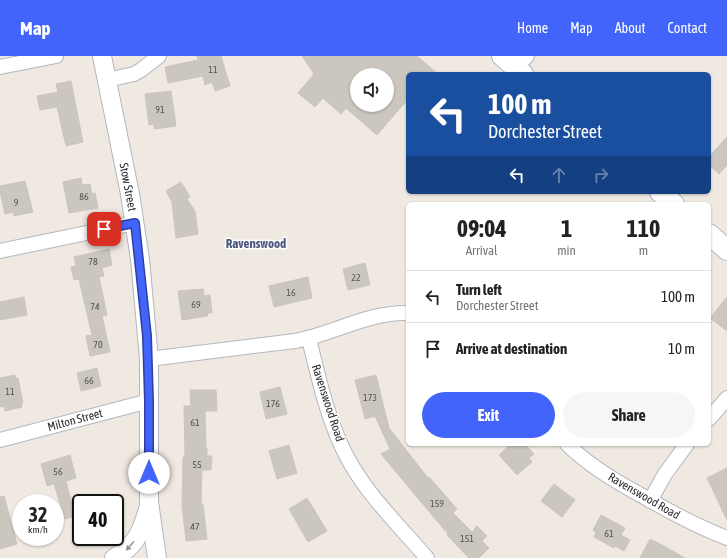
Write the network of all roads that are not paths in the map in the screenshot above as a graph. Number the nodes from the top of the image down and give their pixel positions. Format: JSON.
{"nodes":[{"id":1,"x":56,"y":56,"type":"edge"},
{"id":2,"x":102,"y":56,"type":"edge"},
{"id":3,"x":159,"y":56,"type":"edge"},
{"id":4,"x":0,"y":68,"type":"edge"},
{"id":5,"x":107,"y":80,"type":"junction"},
{"id":6,"x":662,"y":194,"type":"edge"},
{"id":7,"x":672,"y":202,"type":"edge"},
{"id":8,"x":135,"y":223,"type":"junction"},
{"id":9,"x":711,"y":236,"type":"edge"},
{"id":10,"x":727,"y":250,"type":"edge"},
{"id":11,"x":0,"y":251,"type":"edge"},
{"id":12,"x":406,"y":313,"type":"edge"},
{"id":13,"x":309,"y":339,"type":"junction"},
{"id":14,"x":148,"y":359,"type":"junction"},
{"id":15,"x":727,"y":398,"type":"edge"},
{"id":16,"x":149,"y":401,"type":"junction"},
{"id":17,"x":711,"y":417,"type":"edge"},
{"id":18,"x":0,"y":440,"type":"edge"},
{"id":19,"x":569,"y":446,"type":"edge"},
{"id":20,"x":686,"y":446,"type":"edge"},
{"id":21,"x":650,"y":501,"type":"junction"},
{"id":22,"x":150,"y":502,"type":"junction"},
{"id":23,"x":727,"y":538,"type":"edge"},
{"id":24,"x":114,"y":558,"type":"edge"},
{"id":25,"x":157,"y":558,"type":"edge"},
{"id":26,"x":427,"y":558,"type":"edge"}],
"edges":[{"from":1,"to":4,"type":"street"},
{"from":2,"to":5,"type":"street","name":"Stow Street"},
{"from":3,"to":5,"type":"street"},
{"from":5,"to":8,"type":"street","name":"Stow Street"},
{"from":6,"to":7,"type":"main road"},
{"from":8,"to":11,"type":"street"},
{"from":8,"to":14,"type":"street","name":"Stow Street"},
{"from":9,"to":10,"type":"main road"},
{"from":12,"to":13,"type":"street"},
{"from":13,"to":14,"type":"street"},
{"from":13,"to":26,"type":"street","name":"Ravenswood Road"},
{"from":14,"to":16,"type":"street","name":"Stow Street"},
{"from":15,"to":17,"type":"street"},
{"from":16,"to":18,"type":"street","name":"Milton Street"},
{"from":16,"to":22,"type":"street","name":"Stow Street"},
{"from":19,"to":21,"type":"street","name":"Ravenswood Road"},
{"from":20,"to":21,"type":"street"},
{"from":21,"to":23,"type":"street","name":"Ravenswood Road"},
{"from":22,"to":24,"type":"street","one_way":true},
{"from":22,"to":25,"type":"street","name":"Stow Street"}]}
